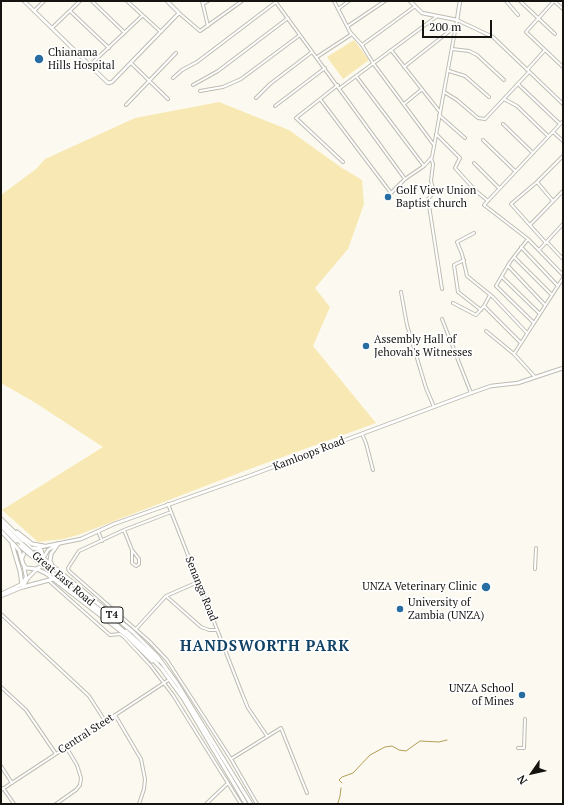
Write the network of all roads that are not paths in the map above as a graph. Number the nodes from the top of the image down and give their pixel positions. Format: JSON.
{"nodes":[{"id":1,"x":24,"y":1,"type":"edge"},
{"id":2,"x":44,"y":1,"type":"edge"},
{"id":3,"x":80,"y":1,"type":"edge"},
{"id":4,"x":92,"y":1,"type":"edge"},
{"id":5,"x":127,"y":1,"type":"edge"},
{"id":6,"x":167,"y":1,"type":"edge"},
{"id":7,"x":202,"y":1,"type":"edge"},
{"id":8,"x":208,"y":1,"type":"edge"},
{"id":9,"x":242,"y":1,"type":"edge"},
{"id":10,"x":276,"y":1,"type":"edge"},
{"id":11,"x":334,"y":1,"type":"edge"},
{"id":12,"x":349,"y":1,"type":"edge"},
{"id":13,"x":385,"y":1,"type":"edge"},
{"id":14,"x":410,"y":1,"type":"edge"},
{"id":15,"x":460,"y":1,"type":"edge"},
{"id":16,"x":506,"y":1,"type":"edge"},
{"id":17,"x":520,"y":1,"type":"edge"},
{"id":18,"x":554,"y":1,"type":"edge"},
{"id":19,"x":203,"y":4,"type":"junction"},
{"id":20,"x":414,"y":7,"type":"junction"},
{"id":21,"x":338,"y":8,"type":"junction"},
{"id":22,"x":563,"y":9,"type":"edge"},
{"id":23,"x":34,"y":11,"type":"junction"},
{"id":24,"x":70,"y":11,"type":"junction"},
{"id":25,"x":179,"y":13,"type":"junction"},
{"id":26,"x":518,"y":15,"type":"dead end"},
{"id":27,"x":142,"y":16,"type":"junction"},
{"id":28,"x":436,"y":17,"type":"junction"},
{"id":29,"x":288,"y":18,"type":"junction"},
{"id":30,"x":538,"y":18,"type":"junction"},
{"id":31,"x":457,"y":20,"type":"junction"},
{"id":32,"x":208,"y":26,"type":"junction"},
{"id":33,"x":456,"y":26,"type":"junction"},
{"id":34,"x":348,"y":27,"type":"junction"},
{"id":35,"x":52,"y":29,"type":"junction"},
{"id":36,"x":124,"y":32,"type":"junction"},
{"id":37,"x":161,"y":32,"type":"junction"},
{"id":38,"x":352,"y":34,"type":"junction"},
{"id":39,"x":555,"y":34,"type":"dead end"},
{"id":40,"x":300,"y":35,"type":"junction"},
{"id":41,"x":362,"y":45,"type":"junction"},
{"id":42,"x":109,"y":48,"type":"junction"},
{"id":43,"x":452,"y":49,"type":"junction"},
{"id":44,"x":391,"y":50,"type":"junction"},
{"id":45,"x":545,"y":50,"type":"junction"},
{"id":46,"x":312,"y":52,"type":"junction"},
{"id":47,"x":176,"y":53,"type":"dead end"},
{"id":48,"x":317,"y":57,"type":"junction"},
{"id":49,"x":131,"y":63,"type":"junction"},
{"id":50,"x":373,"y":64,"type":"junction"},
{"id":51,"x":89,"y":66,"type":"junction"},
{"id":52,"x":404,"y":67,"type":"junction"},
{"id":53,"x":563,"y":67,"type":"edge"},
{"id":54,"x":326,"y":68,"type":"junction"},
{"id":55,"x":449,"y":71,"type":"junction"},
{"id":56,"x":528,"y":71,"type":"junction"},
{"id":57,"x":356,"y":76,"type":"junction"},
{"id":58,"x":173,"y":78,"type":"dead end"},
{"id":59,"x":504,"y":80,"type":"dead end"},
{"id":60,"x":150,"y":82,"type":"junction"},
{"id":61,"x":518,"y":84,"type":"junction"},
{"id":62,"x":194,"y":85,"type":"dead end"},
{"id":63,"x":338,"y":85,"type":"junction"},
{"id":64,"x":340,"y":88,"type":"junction"},
{"id":65,"x":421,"y":90,"type":"junction"},
{"id":66,"x":200,"y":91,"type":"dead end"},
{"id":67,"x":444,"y":92,"type":"junction"},
{"id":68,"x":489,"y":97,"type":"dead end"},
{"id":69,"x":256,"y":98,"type":"dead end"},
{"id":70,"x":320,"y":98,"type":"junction"},
{"id":71,"x":168,"y":99,"type":"dead end"},
{"id":72,"x":504,"y":99,"type":"junction"},
{"id":73,"x":404,"y":104,"type":"junction"},
{"id":74,"x":563,"y":104,"type":"edge"},
{"id":75,"x":126,"y":105,"type":"dead end"},
{"id":76,"x":276,"y":106,"type":"dead end"},
{"id":77,"x":440,"y":113,"type":"junction"},
{"id":78,"x":563,"y":121,"type":"edge"},
{"id":79,"x":502,"y":124,"type":"dead end"},
{"id":80,"x":560,"y":124,"type":"junction"},
{"id":81,"x":553,"y":132,"type":"junction"},
{"id":82,"x":436,"y":134,"type":"junction"},
{"id":83,"x":548,"y":136,"type":"junction"},
{"id":84,"x":465,"y":138,"type":"dead end"},
{"id":85,"x":483,"y":140,"type":"dead end"},
{"id":86,"x":563,"y":141,"type":"edge"},
{"id":87,"x":434,"y":145,"type":"junction"},
{"id":88,"x":533,"y":153,"type":"junction"},
{"id":89,"x":563,"y":156,"type":"edge"},
{"id":90,"x":431,"y":158,"type":"junction"},
{"id":91,"x":343,"y":162,"type":"dead end"},
{"id":92,"x":474,"y":163,"type":"dead end"},
{"id":93,"x":424,"y":166,"type":"junction"},
{"id":94,"x":516,"y":171,"type":"junction"},
{"id":95,"x":405,"y":179,"type":"junction"},
{"id":96,"x":537,"y":182,"type":"junction"},
{"id":97,"x":499,"y":188,"type":"junction"},
{"id":98,"x":563,"y":191,"type":"edge"},
{"id":99,"x":488,"y":201,"type":"junction"},
{"id":100,"x":553,"y":202,"type":"junction"},
{"id":101,"x":530,"y":225,"type":"junction"},
{"id":102,"x":562,"y":226,"type":"edge"},
{"id":103,"x":474,"y":233,"type":"dead end"},
{"id":104,"x":528,"y":239,"type":"junction"},
{"id":105,"x":546,"y":242,"type":"junction"},
{"id":106,"x":521,"y":247,"type":"junction"},
{"id":107,"x":539,"y":250,"type":"junction"},
{"id":108,"x":514,"y":256,"type":"junction"},
{"id":109,"x":563,"y":259,"type":"edge"},
{"id":110,"x":464,"y":260,"type":"junction"},
{"id":111,"x":508,"y":266,"type":"junction"},
{"id":112,"x":502,"y":277,"type":"junction"},
{"id":113,"x":563,"y":277,"type":"edge"},
{"id":114,"x":558,"y":286,"type":"junction"},
{"id":115,"x":442,"y":289,"type":"dead end"},
{"id":116,"x":401,"y":292,"type":"dead end"},
{"id":117,"x":490,"y":295,"type":"junction"},
{"id":118,"x":552,"y":295,"type":"junction"},
{"id":119,"x":453,"y":303,"type":"dead end"},
{"id":120,"x":545,"y":305,"type":"junction"},
{"id":121,"x":484,"y":306,"type":"junction"},
{"id":122,"x":481,"y":310,"type":"junction"},
{"id":123,"x":540,"y":314,"type":"junction"},
{"id":124,"x":442,"y":319,"type":"dead end"},
{"id":125,"x":534,"y":323,"type":"junction"},
{"id":126,"x":486,"y":331,"type":"dead end"},
{"id":127,"x":527,"y":333,"type":"junction"},
{"id":128,"x":521,"y":343,"type":"junction"},
{"id":129,"x":514,"y":354,"type":"junction"},
{"id":130,"x":563,"y":368,"type":"edge"},
{"id":131,"x":536,"y":378,"type":"junction"},
{"id":132,"x":471,"y":393,"type":"junction"},
{"id":133,"x":434,"y":407,"type":"junction"},
{"id":134,"x":362,"y":434,"type":"junction"},
{"id":135,"x":373,"y":470,"type":"dead end"},
{"id":136,"x":168,"y":504,"type":"junction"},
{"id":137,"x":171,"y":512,"type":"junction"},
{"id":138,"x":1,"y":519,"type":"edge"},
{"id":139,"x":1,"y":523,"type":"edge"},
{"id":140,"x":1,"y":526,"type":"edge"},
{"id":141,"x":12,"y":529,"type":"junction"},
{"id":142,"x":124,"y":530,"type":"junction"},
{"id":143,"x":1,"y":531,"type":"edge"},
{"id":144,"x":98,"y":531,"type":"junction"},
{"id":145,"x":102,"y":541,"type":"junction"},
{"id":146,"x":12,"y":542,"type":"junction"},
{"id":147,"x":57,"y":544,"type":"junction"},
{"id":148,"x":21,"y":545,"type":"junction"},
{"id":149,"x":44,"y":546,"type":"junction"},
{"id":150,"x":31,"y":548,"type":"junction"},
{"id":151,"x":36,"y":548,"type":"junction"},
{"id":152,"x":536,"y":548,"type":"dead end"},
{"id":153,"x":132,"y":550,"type":"junction"},
{"id":154,"x":22,"y":558,"type":"junction"},
{"id":155,"x":44,"y":558,"type":"junction"},
{"id":156,"x":24,"y":566,"type":"junction"},
{"id":157,"x":56,"y":569,"type":"junction"},
{"id":158,"x":535,"y":569,"type":"dead end"},
{"id":159,"x":36,"y":570,"type":"junction"},
{"id":160,"x":53,"y":579,"type":"junction"},
{"id":161,"x":47,"y":580,"type":"junction"},
{"id":162,"x":198,"y":582,"type":"junction"},
{"id":163,"x":22,"y":587,"type":"junction"},
{"id":164,"x":1,"y":595,"type":"edge"},
{"id":165,"x":166,"y":596,"type":"junction"},
{"id":166,"x":1,"y":614,"type":"edge"},
{"id":167,"x":136,"y":629,"type":"junction"},
{"id":168,"x":217,"y":630,"type":"junction"},
{"id":169,"x":162,"y":667,"type":"junction"},
{"id":170,"x":178,"y":674,"type":"junction"},
{"id":171,"x":172,"y":678,"type":"junction"},
{"id":172,"x":165,"y":684,"type":"junction"},
{"id":173,"x":1,"y":687,"type":"edge"},
{"id":174,"x":115,"y":715,"type":"junction"},
{"id":175,"x":526,"y":719,"type":"dead end"},
{"id":176,"x":105,"y":721,"type":"junction"},
{"id":177,"x":267,"y":736,"type":"junction"},
{"id":178,"x":66,"y":747,"type":"junction"},
{"id":179,"x":518,"y":748,"type":"dead end"},
{"id":180,"x":56,"y":754,"type":"junction"},
{"id":181,"x":231,"y":759,"type":"junction"},
{"id":182,"x":1,"y":766,"type":"edge"},
{"id":183,"x":232,"y":780,"type":"junction"},
{"id":184,"x":12,"y":783,"type":"junction"},
{"id":185,"x":228,"y":783,"type":"junction"},
{"id":186,"x":2,"y":789,"type":"edge"},
{"id":187,"x":307,"y":793,"type":"dead end"},
{"id":188,"x":14,"y":804,"type":"edge"},
{"id":189,"x":57,"y":804,"type":"edge"},
{"id":190,"x":139,"y":804,"type":"edge"},
{"id":191,"x":206,"y":804,"type":"edge"},
{"id":192,"x":241,"y":804,"type":"edge"},
{"id":193,"x":246,"y":804,"type":"edge"},
{"id":194,"x":251,"y":804,"type":"edge"},
{"id":195,"x":257,"y":804,"type":"edge"}],
"edges":[{"from":1,"to":23,"type":"main road"},
{"from":2,"to":23,"type":"street"},
{"from":3,"to":24,"type":"street"},
{"from":4,"to":36,"type":"street"},
{"from":5,"to":27,"type":"street"},
{"from":6,"to":25,"type":"main road"},
{"from":7,"to":19,"type":"street"},
{"from":8,"to":19,"type":"street"},
{"from":9,"to":32,"type":"street"},
{"from":10,"to":29,"type":"street"},
{"from":10,"to":58,"type":"street"},
{"from":11,"to":21,"type":"street"},
{"from":12,"to":21,"type":"street"},
{"from":13,"to":34,"type":"street"},
{"from":14,"to":20,"type":"main road"},
{"from":15,"to":31,"type":"main road"},
{"from":16,"to":26,"type":"street"},
{"from":17,"to":30,"type":"street"},
{"from":18,"to":22,"type":"street"},
{"from":18,"to":30,"type":"street"},
{"from":19,"to":32,"type":"street"},
{"from":20,"to":28,"type":"main road"},
{"from":20,"to":41,"type":"street"},
{"from":21,"to":34,"type":"street"},
{"from":23,"to":35,"type":"main road"},
{"from":24,"to":35,"type":"street"},
{"from":24,"to":42,"type":"street"},
{"from":25,"to":32,"type":"street"},
{"from":25,"to":37,"type":"main road"},
{"from":27,"to":36,"type":"street"},
{"from":27,"to":37,"type":"street"},
{"from":28,"to":31,"type":"main road"},
{"from":28,"to":44,"type":"street"},
{"from":29,"to":40,"type":"street"},
{"from":29,"to":62,"type":"street"},
{"from":30,"to":39,"type":"street"},
{"from":30,"to":45,"type":"street"},
{"from":31,"to":33,"type":"street"},
{"from":31,"to":56,"type":"street"},
{"from":33,"to":43,"type":"street"},
{"from":33,"to":52,"type":"street"},
{"from":34,"to":38,"type":"street"},
{"from":35,"to":51,"type":"main road"},
{"from":36,"to":42,"type":"street"},
{"from":37,"to":49,"type":"main road"},
{"from":38,"to":41,"type":"street"},
{"from":38,"to":48,"type":"street"},
{"from":40,"to":46,"type":"street"},
{"from":40,"to":66,"type":"street"},
{"from":41,"to":50,"type":"street"},
{"from":42,"to":51,"type":"street"},
{"from":43,"to":55,"type":"street"},
{"from":43,"to":59,"type":"street"},
{"from":44,"to":50,"type":"street"},
{"from":44,"to":52,"type":"street"},
{"from":45,"to":53,"type":"street"},
{"from":45,"to":56,"type":"street"},
{"from":46,"to":48,"type":"street"},
{"from":46,"to":69,"type":"street"},
{"from":47,"to":60,"type":"street"},
{"from":48,"to":54,"type":"street"},
{"from":49,"to":51,"type":"main road"},
{"from":49,"to":60,"type":"street"},
{"from":50,"to":57,"type":"street"},
{"from":50,"to":73,"type":"street"},
{"from":52,"to":65,"type":"street"},
{"from":54,"to":63,"type":"street"},
{"from":54,"to":76,"type":"street"},
{"from":55,"to":67,"type":"street"},
{"from":55,"to":68,"type":"street"},
{"from":56,"to":61,"type":"street"},
{"from":56,"to":74,"type":"street"},
{"from":57,"to":64,"type":"street"},
{"from":57,"to":93,"type":"street"},
{"from":60,"to":71,"type":"street"},
{"from":60,"to":75,"type":"street"},
{"from":61,"to":72,"type":"street"},
{"from":61,"to":80,"type":"street"},
{"from":63,"to":64,"type":"street"},
{"from":63,"to":70,"type":"street"},
{"from":64,"to":95,"type":"street"},
{"from":65,"to":73,"type":"street"},
{"from":65,"to":77,"type":"street"},
{"from":67,"to":72,"type":"street"},
{"from":67,"to":77,"type":"street"},
{"from":70,"to":91,"type":"street"},
{"from":70,"to":95,"type":"street"},
{"from":72,"to":83,"type":"street"},
{"from":73,"to":87,"type":"street"},
{"from":77,"to":82,"type":"street"},
{"from":77,"to":84,"type":"street"},
{"from":78,"to":80,"type":"street"},
{"from":79,"to":88,"type":"street"},
{"from":80,"to":81,"type":"street"},
{"from":81,"to":83,"type":"street"},
{"from":81,"to":86,"type":"street"},
{"from":82,"to":87,"type":"street"},
{"from":82,"to":99,"type":"street"},
{"from":83,"to":88,"type":"street"},
{"from":85,"to":94,"type":"street"},
{"from":87,"to":90,"type":"street"},
{"from":88,"to":94,"type":"street"},
{"from":89,"to":96,"type":"street"},
{"from":90,"to":93,"type":"street"},
{"from":90,"to":115,"type":"street"},
{"from":92,"to":97,"type":"street"},
{"from":93,"to":95,"type":"street"},
{"from":94,"to":97,"type":"street"},
{"from":96,"to":100,"type":"street"},
{"from":96,"to":101,"type":"street"},
{"from":97,"to":99,"type":"street"},
{"from":98,"to":100,"type":"street"},
{"from":99,"to":104,"type":"street"},
{"from":100,"to":101,"type":"street"},
{"from":101,"to":105,"type":"street"},
{"from":102,"to":105,"type":"street"},
{"from":103,"to":110,"type":"street"},
{"from":104,"to":106,"type":"street"},
{"from":104,"to":107,"type":"street"},
{"from":105,"to":107,"type":"street"},
{"from":105,"to":109,"type":"street"},
{"from":106,"to":108,"type":"street"},
{"from":106,"to":114,"type":"street"},
{"from":107,"to":113,"type":"street"},
{"from":108,"to":111,"type":"street"},
{"from":108,"to":118,"type":"street"},
{"from":110,"to":117,"type":"street"},
{"from":110,"to":122,"type":"street"},
{"from":111,"to":112,"type":"street"},
{"from":111,"to":120,"type":"street"},
{"from":112,"to":123,"type":"street"},
{"from":112,"to":125,"type":"street"},
{"from":113,"to":114,"type":"street"},
{"from":114,"to":118,"type":"street"},
{"from":116,"to":133,"type":"street"},
{"from":117,"to":121,"type":"street"},
{"from":117,"to":127,"type":"street"},
{"from":118,"to":120,"type":"street"},
{"from":119,"to":122,"type":"street"},
{"from":120,"to":123,"type":"street"},
{"from":121,"to":122,"type":"street"},
{"from":121,"to":128,"type":"street"},
{"from":123,"to":125,"type":"street"},
{"from":124,"to":132,"type":"street"},
{"from":125,"to":127,"type":"street"},
{"from":126,"to":129,"type":"street"},
{"from":127,"to":128,"type":"street"},
{"from":128,"to":129,"type":"street"},
{"from":129,"to":131,"type":"street"},
{"from":130,"to":131,"type":"main road","name":"Kamloops Road"},
{"from":131,"to":132,"type":"main road","name":"Kamloops Road"},
{"from":132,"to":133,"type":"main road","name":"Kamloops Road"},
{"from":133,"to":134,"type":"main road","name":"Kamloops Road"},
{"from":134,"to":135,"type":"street"},
{"from":134,"to":136,"type":"main road","name":"Kamloops Road"},
{"from":136,"to":137,"type":"street","name":"Senanga Road"},
{"from":136,"to":144,"type":"main road","name":"Kamloops Road"},
{"from":137,"to":142,"type":"street"},
{"from":137,"to":162,"type":"street","name":"Senanga Road"},
{"from":138,"to":141,"type":"main road","name":"Great East Road"},
{"from":139,"to":148,"type":"main road","name":"Great East Road","number":"T4"},
{"from":140,"to":148,"type":"main road","name":"Great East Road","number":"T4"},
{"from":141,"to":149,"type":"main road"},
{"from":141,"to":150,"type":"main road","name":"Great East Road"},
{"from":142,"to":145,"type":"street"},
{"from":142,"to":153,"type":"street"},
{"from":143,"to":146,"type":"main road","name":"Great East Road"},
{"from":144,"to":145,"type":"street"},
{"from":144,"to":147,"type":"main road","name":"Kamloops Road"},
{"from":145,"to":167,"type":"street"},
{"from":146,"to":154,"type":"main road","name":"Great East Road"},
{"from":146,"to":163,"type":"main road"},
{"from":147,"to":149,"type":"main road","name":"Kamloops Road"},
{"from":147,"to":155,"type":"main road"},
{"from":147,"to":157,"type":"main road"},
{"from":148,"to":169,"type":"main road","name":"Great East Road","number":"T4","bridge":true},
{"from":149,"to":151,"type":"main road","name":"Kamloops Road"},
{"from":150,"to":151,"type":"main road"},
{"from":150,"to":154,"type":"main road"},
{"from":151,"to":155,"type":"main road"},
{"from":152,"to":158,"type":"street"},
{"from":153,"to":153,"type":"street"},
{"from":154,"to":156,"type":"main road"},
{"from":155,"to":157,"type":"main road","name":"Great East Road","number":"T4"},
{"from":155,"to":159,"type":"main road"},
{"from":156,"to":159,"type":"main road"},
{"from":156,"to":163,"type":"main road"},
{"from":157,"to":169,"type":"main road","name":"Great East Road","number":"T4"},
{"from":159,"to":160,"type":"main road","name":"Great East Road","number":"T4"},
{"from":159,"to":163,"type":"main road"},
{"from":160,"to":161,"type":"main road"},
{"from":160,"to":169,"type":"main road","name":"Great East Road","number":"T4"},
{"from":161,"to":163,"type":"main road"},
{"from":161,"to":172,"type":"street"},
{"from":162,"to":165,"type":"street"},
{"from":162,"to":168,"type":"street","name":"Senanga Road"},
{"from":163,"to":164,"type":"main road"},
{"from":165,"to":167,"type":"street"},
{"from":165,"to":168,"type":"street"},
{"from":166,"to":176,"type":"street"},
{"from":167,"to":170,"type":"street"},
{"from":168,"to":177,"type":"street","name":"Senanga Road"},
{"from":169,"to":171,"type":"main road","name":"Great East Road","number":"T4"},
{"from":170,"to":171,"type":"street","name":"Central Steet"},
{"from":170,"to":181,"type":"street"},
{"from":171,"to":172,"type":"street","name":"Central Steet"},
{"from":171,"to":183,"type":"main road","name":"Great East Road","number":"T4"},
{"from":171,"to":194,"type":"main road","name":"Great East Road","number":"T4"},
{"from":172,"to":174,"type":"street","name":"Central Steet"},
{"from":172,"to":185,"type":"street"},
{"from":173,"to":180,"type":"street"},
{"from":174,"to":176,"type":"street","name":"Central Steet"},
{"from":174,"to":190,"type":"street"},
{"from":175,"to":179,"type":"street"},
{"from":176,"to":178,"type":"street","name":"Central Steet"},
{"from":177,"to":181,"type":"street"},
{"from":177,"to":187,"type":"street"},
{"from":178,"to":180,"type":"street","name":"Central Steet"},
{"from":178,"to":189,"type":"street"},
{"from":180,"to":184,"type":"street","name":"Central Steet"},
{"from":181,"to":195,"type":"street"},
{"from":182,"to":184,"type":"street"},
{"from":183,"to":185,"type":"street"},
{"from":183,"to":193,"type":"main road","name":"Great East Road","number":"T4"},
{"from":184,"to":186,"type":"street","name":"Central Steet"},
{"from":185,"to":191,"type":"street"},
{"from":185,"to":192,"type":"street"},
{"from":186,"to":188,"type":"street"}]}
